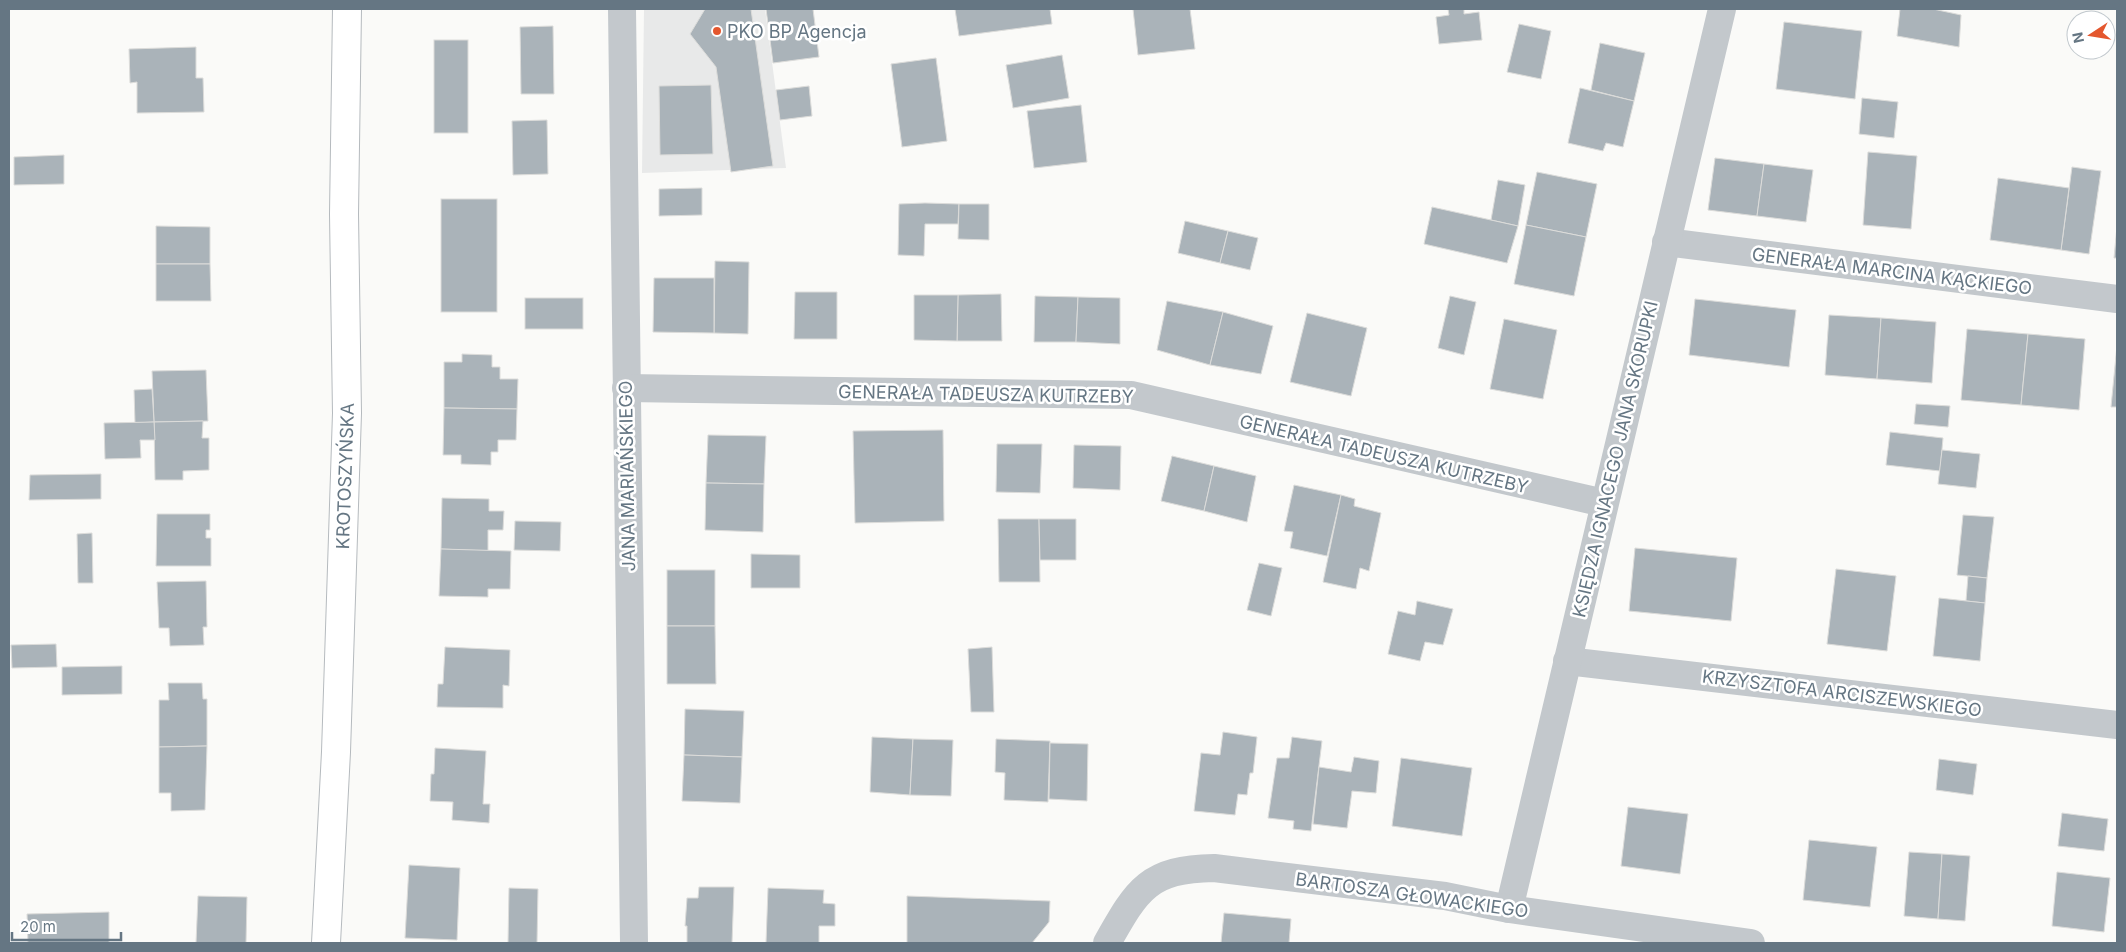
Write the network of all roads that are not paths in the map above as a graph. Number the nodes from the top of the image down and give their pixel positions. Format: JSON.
{"nodes":[{"id":1,"x":347,"y":9,"type":"edge"},
{"id":2,"x":622,"y":9,"type":"edge"},
{"id":3,"x":1722,"y":9,"type":"edge"},
{"id":4,"x":1666,"y":242,"type":"junction"},
{"id":5,"x":2117,"y":299,"type":"edge"},
{"id":6,"x":626,"y":388,"type":"junction"},
{"id":7,"x":1604,"y":503,"type":"junction"},
{"id":8,"x":1567,"y":661,"type":"junction"},
{"id":9,"x":2117,"y":725,"type":"edge"},
{"id":10,"x":1510,"y":909,"type":"junction"},
{"id":11,"x":326,"y":943,"type":"edge"},
{"id":12,"x":634,"y":943,"type":"edge"},
{"id":13,"x":1107,"y":943,"type":"edge"},
{"id":14,"x":1751,"y":943,"type":"edge"}],
"edges":[{"from":1,"to":11,"type":"main road","name":"KROTOSZYŃSKA"},
{"from":2,"to":6,"type":"street","name":"JANA MARIAŃSKIEGO"},
{"from":3,"to":4,"type":"street","name":"KSIĘDZA IGNACEGO JANA SKORUPKI"},
{"from":4,"to":5,"type":"street","name":"GENERAŁA MARCINA KĄCKIEGO"},
{"from":4,"to":7,"type":"street","name":"KSIĘDZA IGNACEGO JANA SKORUPKI"},
{"from":6,"to":7,"type":"street","name":"GENERAŁA TADEUSZA KUTRZEBY"},
{"from":6,"to":12,"type":"street","name":"JANA MARIAŃSKIEGO"},
{"from":7,"to":8,"type":"street","name":"KSIĘDZA IGNACEGO JANA SKORUPKI"},
{"from":8,"to":9,"type":"street","name":"KRZYSZTOFA ARCISZEWSKIEGO"},
{"from":8,"to":10,"type":"street","name":"KSIĘDZA IGNACEGO JANA SKORUPKI"},
{"from":10,"to":13,"type":"street","name":"BARTOSZA GŁOWACKIEGO"},
{"from":10,"to":14,"type":"street","name":"BARTOSZA GŁOWACKIEGO"}]}
